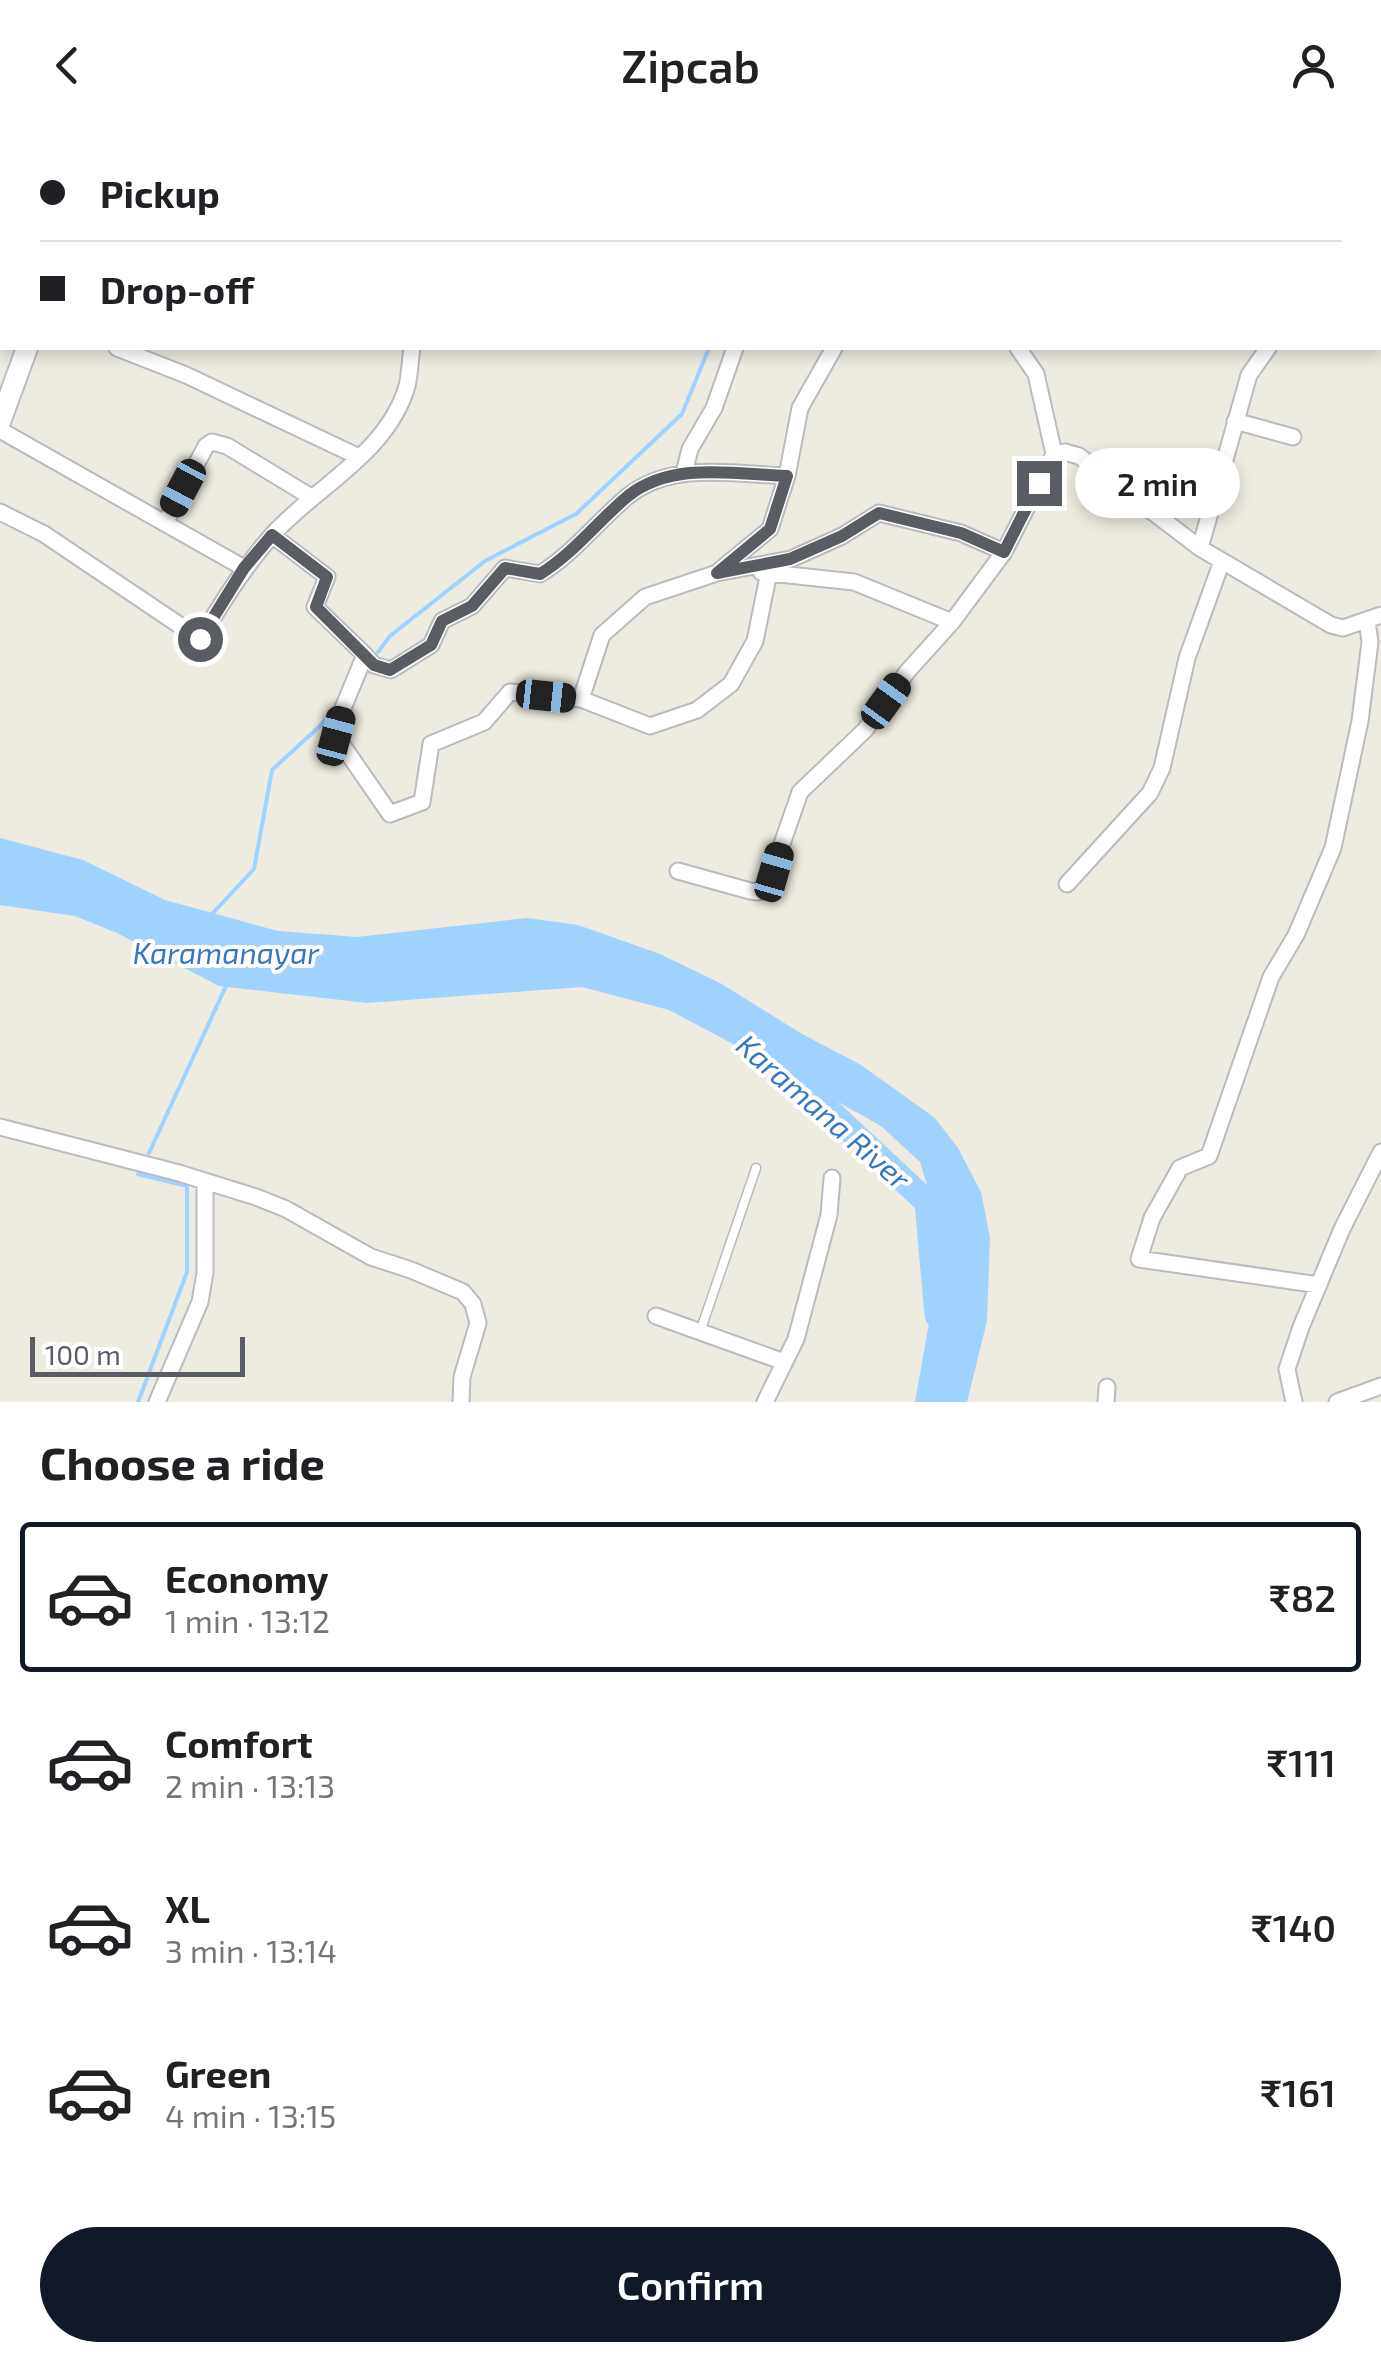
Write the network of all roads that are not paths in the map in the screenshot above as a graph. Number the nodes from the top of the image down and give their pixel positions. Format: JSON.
{"nodes":[{"id":1,"x":26,"y":350,"type":"edge"},
{"id":2,"x":123,"y":350,"type":"edge"},
{"id":3,"x":412,"y":350,"type":"edge"},
{"id":4,"x":734,"y":350,"type":"edge"},
{"id":5,"x":833,"y":350,"type":"edge"},
{"id":6,"x":1019,"y":350,"type":"edge"},
{"id":7,"x":1267,"y":350,"type":"edge"},
{"id":8,"x":1235,"y":421,"type":"junction"},
{"id":9,"x":0,"y":422,"type":"edge"},
{"id":10,"x":0,"y":430,"type":"edge"},
{"id":11,"x":1293,"y":438,"type":"dead end"},
{"id":12,"x":1054,"y":454,"type":"junction"},
{"id":13,"x":359,"y":457,"type":"junction"},
{"id":14,"x":684,"y":473,"type":"junction"},
{"id":15,"x":787,"y":476,"type":"junction"},
{"id":16,"x":311,"y":497,"type":"junction"},
{"id":17,"x":0,"y":512,"type":"edge"},
{"id":18,"x":166,"y":521,"type":"junction"},
{"id":19,"x":272,"y":535,"type":"junction"},
{"id":20,"x":1200,"y":548,"type":"junction"},
{"id":21,"x":1004,"y":552,"type":"junction"},
{"id":22,"x":1222,"y":561,"type":"junction"},
{"id":23,"x":244,"y":568,"type":"junction"},
{"id":24,"x":769,"y":572,"type":"junction"},
{"id":25,"x":717,"y":573,"type":"junction"},
{"id":26,"x":1374,"y":618,"type":"edge"},
{"id":27,"x":952,"y":622,"type":"junction"},
{"id":28,"x":365,"y":655,"type":"junction"},
{"id":29,"x":582,"y":700,"type":"junction"},
{"id":30,"x":678,"y":871,"type":"dead end"},
{"id":31,"x":1066,"y":884,"type":"dead end"},
{"id":32,"x":0,"y":1127,"type":"edge"},
{"id":33,"x":1381,"y":1152,"type":"edge"},
{"id":34,"x":756,"y":1168,"type":"dead end"},
{"id":35,"x":832,"y":1178,"type":"dead end"},
{"id":36,"x":205,"y":1183,"type":"junction"},
{"id":37,"x":1319,"y":1285,"type":"junction"},
{"id":38,"x":656,"y":1316,"type":"dead end"},
{"id":39,"x":700,"y":1332,"type":"junction"},
{"id":40,"x":784,"y":1362,"type":"junction"},
{"id":41,"x":1381,"y":1386,"type":"edge"},
{"id":42,"x":157,"y":1402,"type":"edge"},
{"id":43,"x":461,"y":1402,"type":"edge"},
{"id":44,"x":765,"y":1402,"type":"edge"},
{"id":45,"x":1294,"y":1402,"type":"edge"},
{"id":46,"x":1337,"y":1402,"type":"edge"}],
"edges":[{"from":1,"to":9,"type":"main road"},
{"from":2,"to":13,"type":"street"},
{"from":3,"to":13,"type":"street"},
{"from":4,"to":14,"type":"street"},
{"from":5,"to":15,"type":"street"},
{"from":6,"to":12,"type":"street"},
{"from":7,"to":8,"type":"street"},
{"from":8,"to":11,"type":"street"},
{"from":8,"to":20,"type":"street"},
{"from":10,"to":18,"type":"street"},
{"from":12,"to":20,"type":"street"},
{"from":12,"to":21,"type":"street"},
{"from":13,"to":16,"type":"street"},
{"from":14,"to":15,"type":"street"},
{"from":14,"to":28,"type":"street"},
{"from":15,"to":25,"type":"street"},
{"from":16,"to":18,"type":"street"},
{"from":16,"to":19,"type":"street"},
{"from":17,"to":23,"type":"street"},
{"from":18,"to":23,"type":"street"},
{"from":19,"to":23,"type":"street"},
{"from":19,"to":28,"type":"street"},
{"from":20,"to":22,"type":"street"},
{"from":21,"to":25,"type":"street"},
{"from":21,"to":27,"type":"street"},
{"from":22,"to":26,"type":"street"},
{"from":22,"to":31,"type":"street"},
{"from":24,"to":25,"type":"street"},
{"from":24,"to":27,"type":"street"},
{"from":24,"to":29,"type":"street"},
{"from":25,"to":29,"type":"street"},
{"from":26,"to":37,"type":"street"},
{"from":27,"to":30,"type":"street"},
{"from":28,"to":29,"type":"street"},
{"from":32,"to":36,"type":"street"},
{"from":33,"to":37,"type":"street"},
{"from":34,"to":39,"type":"lane"},
{"from":35,"to":40,"type":"street"},
{"from":36,"to":42,"type":"street"},
{"from":36,"to":43,"type":"street"},
{"from":37,"to":45,"type":"street"},
{"from":38,"to":39,"type":"street"},
{"from":39,"to":40,"type":"street"},
{"from":40,"to":44,"type":"street"},
{"from":41,"to":46,"type":"street"}]}
